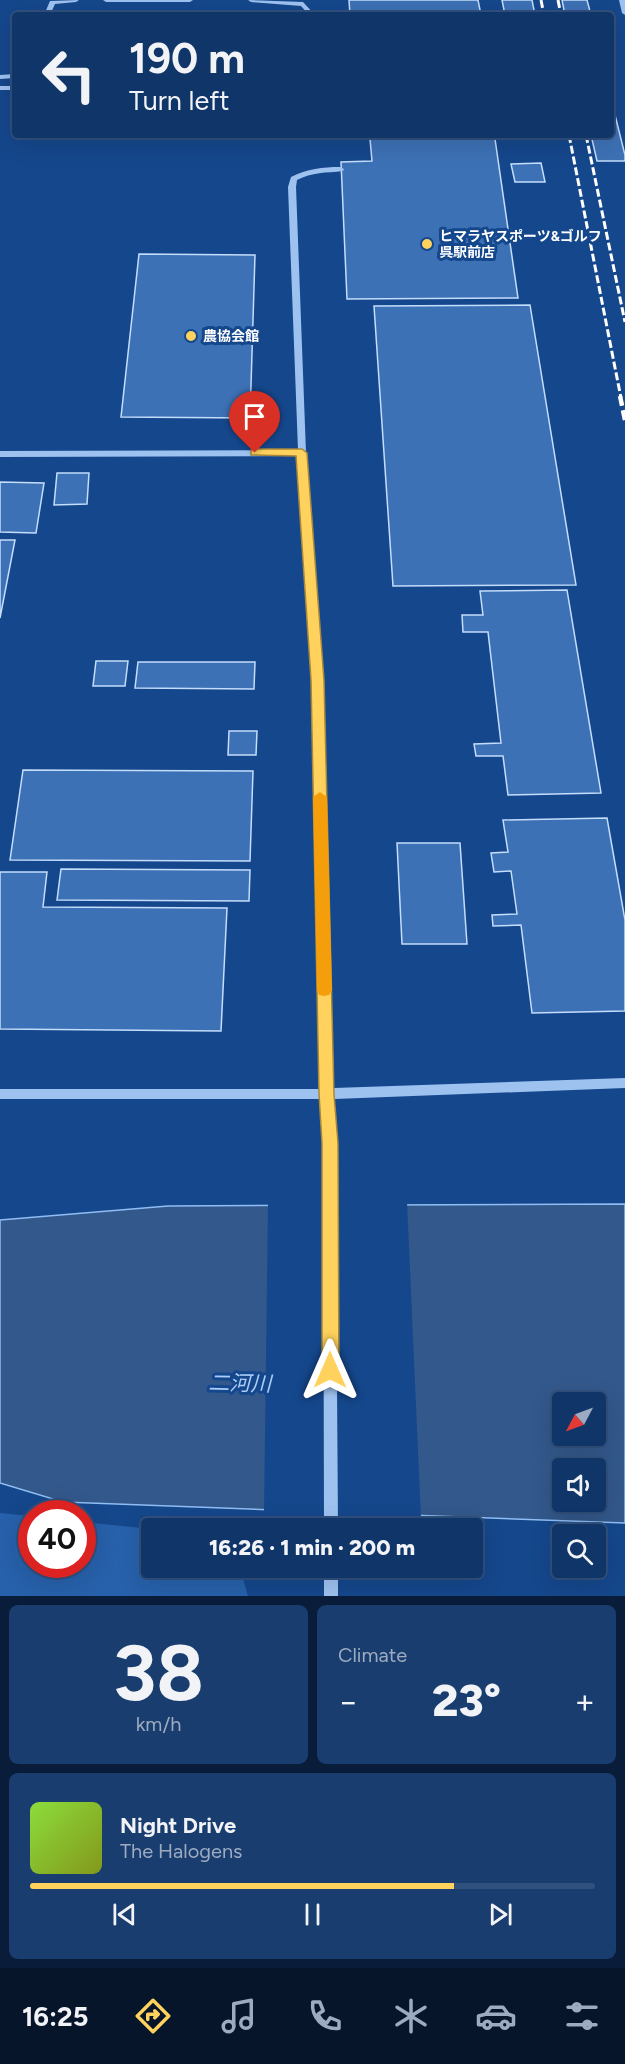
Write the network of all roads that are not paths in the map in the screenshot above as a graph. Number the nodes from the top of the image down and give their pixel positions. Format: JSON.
{"nodes":[{"id":1,"x":76,"y":0,"type":"edge"},
{"id":2,"x":106,"y":0,"type":"edge"},
{"id":3,"x":190,"y":0,"type":"edge"},
{"id":4,"x":251,"y":0,"type":"edge"},
{"id":5,"x":622,"y":0,"type":"edge"},
{"id":6,"x":48,"y":12,"type":"edge"},
{"id":7,"x":310,"y":12,"type":"edge"},
{"id":8,"x":625,"y":13,"type":"edge"},
{"id":9,"x":340,"y":169,"type":"dead end"},
{"id":10,"x":302,"y":453,"type":"junction"},
{"id":11,"x":0,"y":454,"type":"edge"},
{"id":12,"x":625,"y":1083,"type":"edge"},
{"id":13,"x":0,"y":1094,"type":"edge"},
{"id":14,"x":326,"y":1094,"type":"junction"},
{"id":15,"x":331,"y":1518,"type":"edge"},
{"id":16,"x":331,"y":1578,"type":"edge"},
{"id":17,"x":331,"y":1596,"type":"edge"}],
"edges":[{"from":1,"to":6,"type":"street"},
{"from":2,"to":3,"type":"street"},
{"from":4,"to":7,"type":"street"},
{"from":5,"to":8,"type":"street"},
{"from":9,"to":10,"type":"street"},
{"from":10,"to":11,"type":"street"},
{"from":10,"to":14,"type":"street"},
{"from":12,"to":14,"type":"street"},
{"from":13,"to":14,"type":"street"},
{"from":14,"to":15,"type":"street"},
{"from":16,"to":17,"type":"street"}]}
